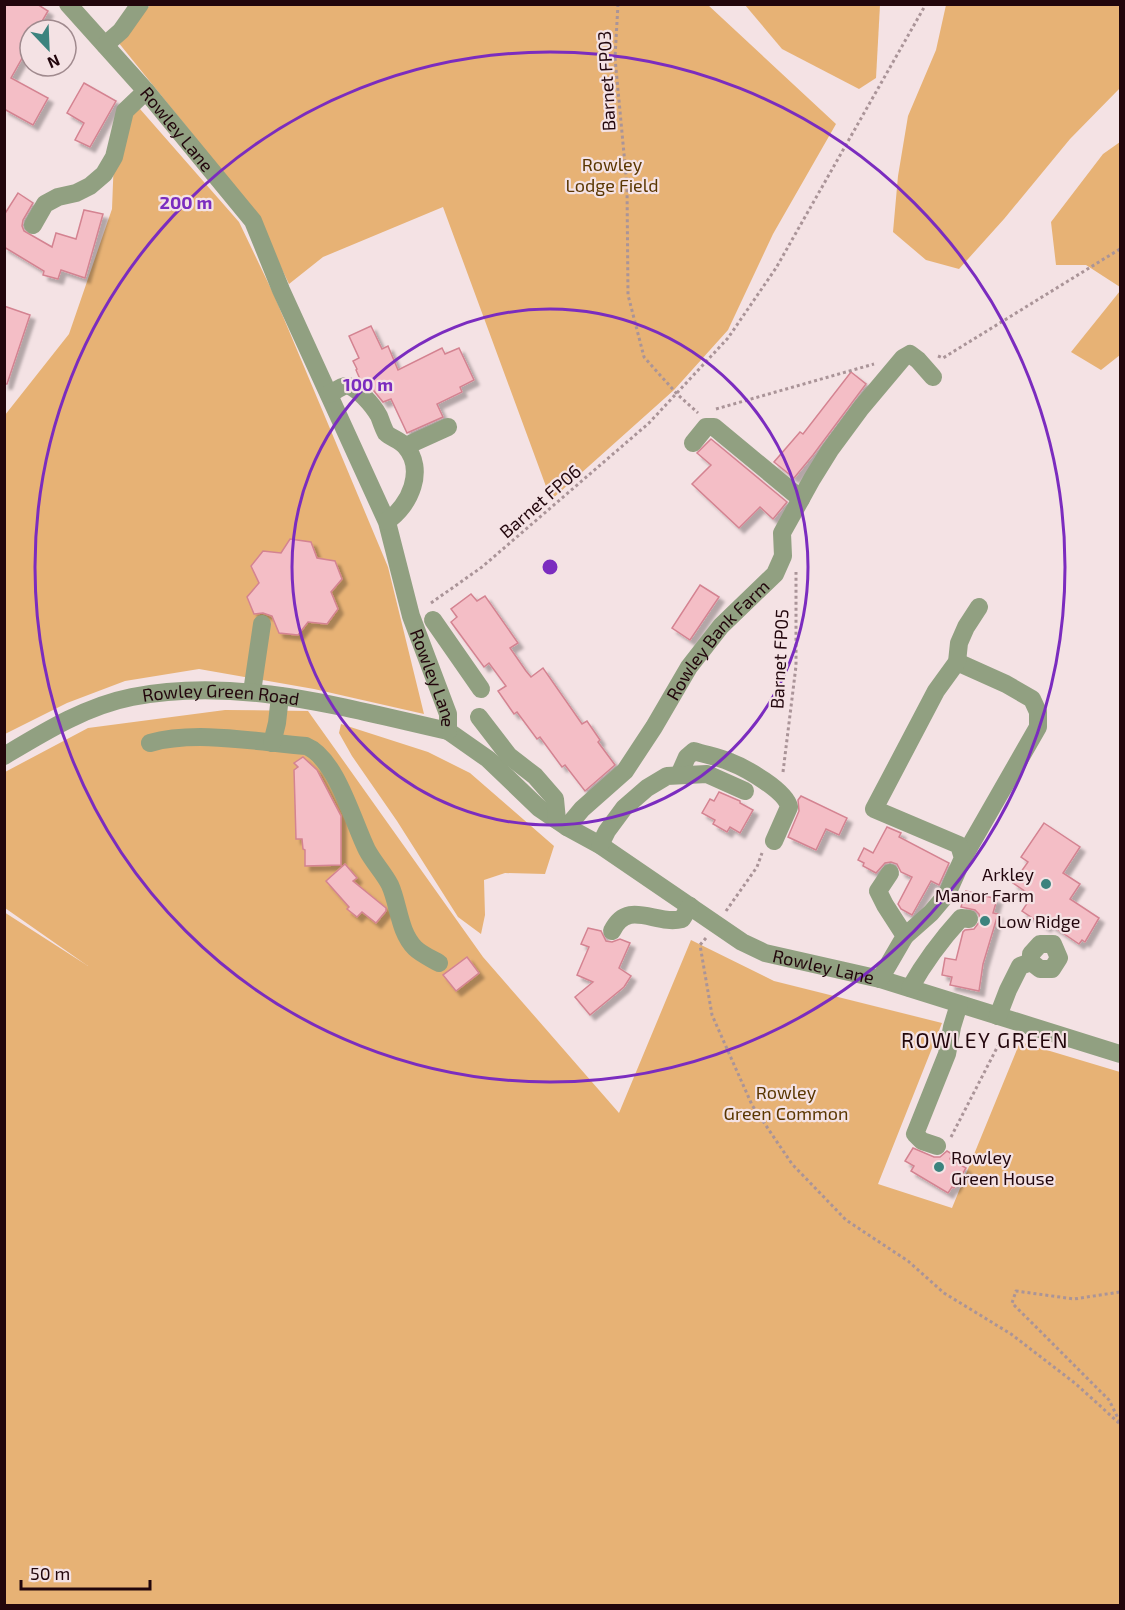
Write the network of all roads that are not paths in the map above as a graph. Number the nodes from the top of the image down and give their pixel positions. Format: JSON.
{"nodes":[{"id":1,"x":68,"y":4,"type":"edge"},
{"id":2,"x":140,"y":4,"type":"edge"},
{"id":3,"x":105,"y":45,"type":"junction"},
{"id":4,"x":146,"y":91,"type":"junction"},
{"id":5,"x":33,"y":225,"type":"dead end"},
{"id":6,"x":933,"y":377,"type":"dead end"},
{"id":7,"x":329,"y":394,"type":"junction"},
{"id":8,"x":448,"y":427,"type":"dead end"},
{"id":9,"x":693,"y":442,"type":"dead end"},
{"id":10,"x":406,"y":446,"type":"junction"},
{"id":11,"x":801,"y":499,"type":"junction"},
{"id":12,"x":387,"y":521,"type":"junction"},
{"id":13,"x":979,"y":607,"type":"dead end"},
{"id":14,"x":434,"y":620,"type":"dead end"},
{"id":15,"x":262,"y":624,"type":"dead end"},
{"id":16,"x":457,"y":653,"type":"junction"},
{"id":17,"x":957,"y":662,"type":"junction"},
{"id":18,"x":432,"y":672,"type":"junction"},
{"id":19,"x":482,"y":688,"type":"dead end"},
{"id":20,"x":252,"y":692,"type":"junction"},
{"id":21,"x":280,"y":696,"type":"junction"},
{"id":22,"x":479,"y":717,"type":"dead end"},
{"id":23,"x":448,"y":731,"type":"junction"},
{"id":24,"x":150,"y":743,"type":"dead end"},
{"id":25,"x":272,"y":743,"type":"junction"},
{"id":26,"x":4,"y":756,"type":"edge"},
{"id":27,"x":679,"y":775,"type":"junction"},
{"id":28,"x":745,"y":791,"type":"dead end"},
{"id":29,"x":562,"y":823,"type":"junction"},
{"id":30,"x":769,"y":844,"type":"road end"},
{"id":31,"x":600,"y":845,"type":"junction"},
{"id":32,"x":963,"y":858,"type":"junction"},
{"id":33,"x":890,"y":873,"type":"dead end"},
{"id":34,"x":690,"y":906,"type":"junction"},
{"id":35,"x":969,"y":919,"type":"dead end"},
{"id":36,"x":612,"y":931,"type":"dead end"},
{"id":37,"x":905,"y":936,"type":"junction"},
{"id":38,"x":1031,"y":962,"type":"dead end"},
{"id":39,"x":439,"y":963,"type":"dead end"},
{"id":40,"x":880,"y":979,"type":"junction"},
{"id":41,"x":910,"y":988,"type":"junction"},
{"id":42,"x":959,"y":1004,"type":"junction"},
{"id":43,"x":1003,"y":1018,"type":"junction"},
{"id":44,"x":1119,"y":1050,"type":"edge"},
{"id":45,"x":937,"y":1146,"type":"road end"}],
"edges":[{"from":1,"to":3,"type":"street","name":"Rowley Lane"},
{"from":2,"to":3,"type":"street"},
{"from":3,"to":4,"type":"street","name":"Rowley Lane"},
{"from":4,"to":5,"type":"street"},
{"from":4,"to":7,"type":"street","name":"Rowley Lane"},
{"from":6,"to":11,"type":"street","name":"Rowley Bank Farm"},
{"from":7,"to":10,"type":"street"},
{"from":7,"to":12,"type":"street","name":"Rowley Lane"},
{"from":8,"to":10,"type":"street"},
{"from":9,"to":11,"type":"street"},
{"from":10,"to":12,"type":"street"},
{"from":11,"to":29,"type":"street","name":"Rowley Bank Farm"},
{"from":12,"to":18,"type":"street","name":"Rowley Lane"},
{"from":13,"to":17,"type":"street"},
{"from":14,"to":16,"type":"street"},
{"from":15,"to":20,"type":"street"},
{"from":16,"to":18,"type":"street"},
{"from":16,"to":19,"type":"street"},
{"from":17,"to":32,"type":"street"},
{"from":17,"to":32,"type":"street"},
{"from":18,"to":23,"type":"street","name":"Rowley Lane"},
{"from":20,"to":21,"type":"street","name":"Rowley Green Road"},
{"from":20,"to":26,"type":"street","name":"Rowley Green Road"},
{"from":21,"to":23,"type":"street","name":"Rowley Green Road"},
{"from":21,"to":25,"type":"street"},
{"from":22,"to":29,"type":"street"},
{"from":23,"to":29,"type":"street","name":"Rowley Lane"},
{"from":24,"to":25,"type":"street"},
{"from":25,"to":39,"type":"street"},
{"from":27,"to":28,"type":"street"},
{"from":27,"to":30,"type":"street"},
{"from":27,"to":31,"type":"street"},
{"from":29,"to":31,"type":"street","name":"Rowley Lane"},
{"from":31,"to":34,"type":"street","name":"Rowley Lane"},
{"from":32,"to":37,"type":"street"},
{"from":33,"to":37,"type":"street"},
{"from":34,"to":36,"type":"street"},
{"from":34,"to":40,"type":"street","name":"Rowley Lane"},
{"from":35,"to":41,"type":"street"},
{"from":37,"to":40,"type":"street"},
{"from":38,"to":43,"type":"street"},
{"from":40,"to":41,"type":"street","name":"Rowley Lane"},
{"from":41,"to":42,"type":"street","name":"Rowley Lane"},
{"from":42,"to":43,"type":"street","name":"Rowley Lane"},
{"from":42,"to":45,"type":"street"},
{"from":43,"to":44,"type":"street","name":"Rowley Lane"}]}
